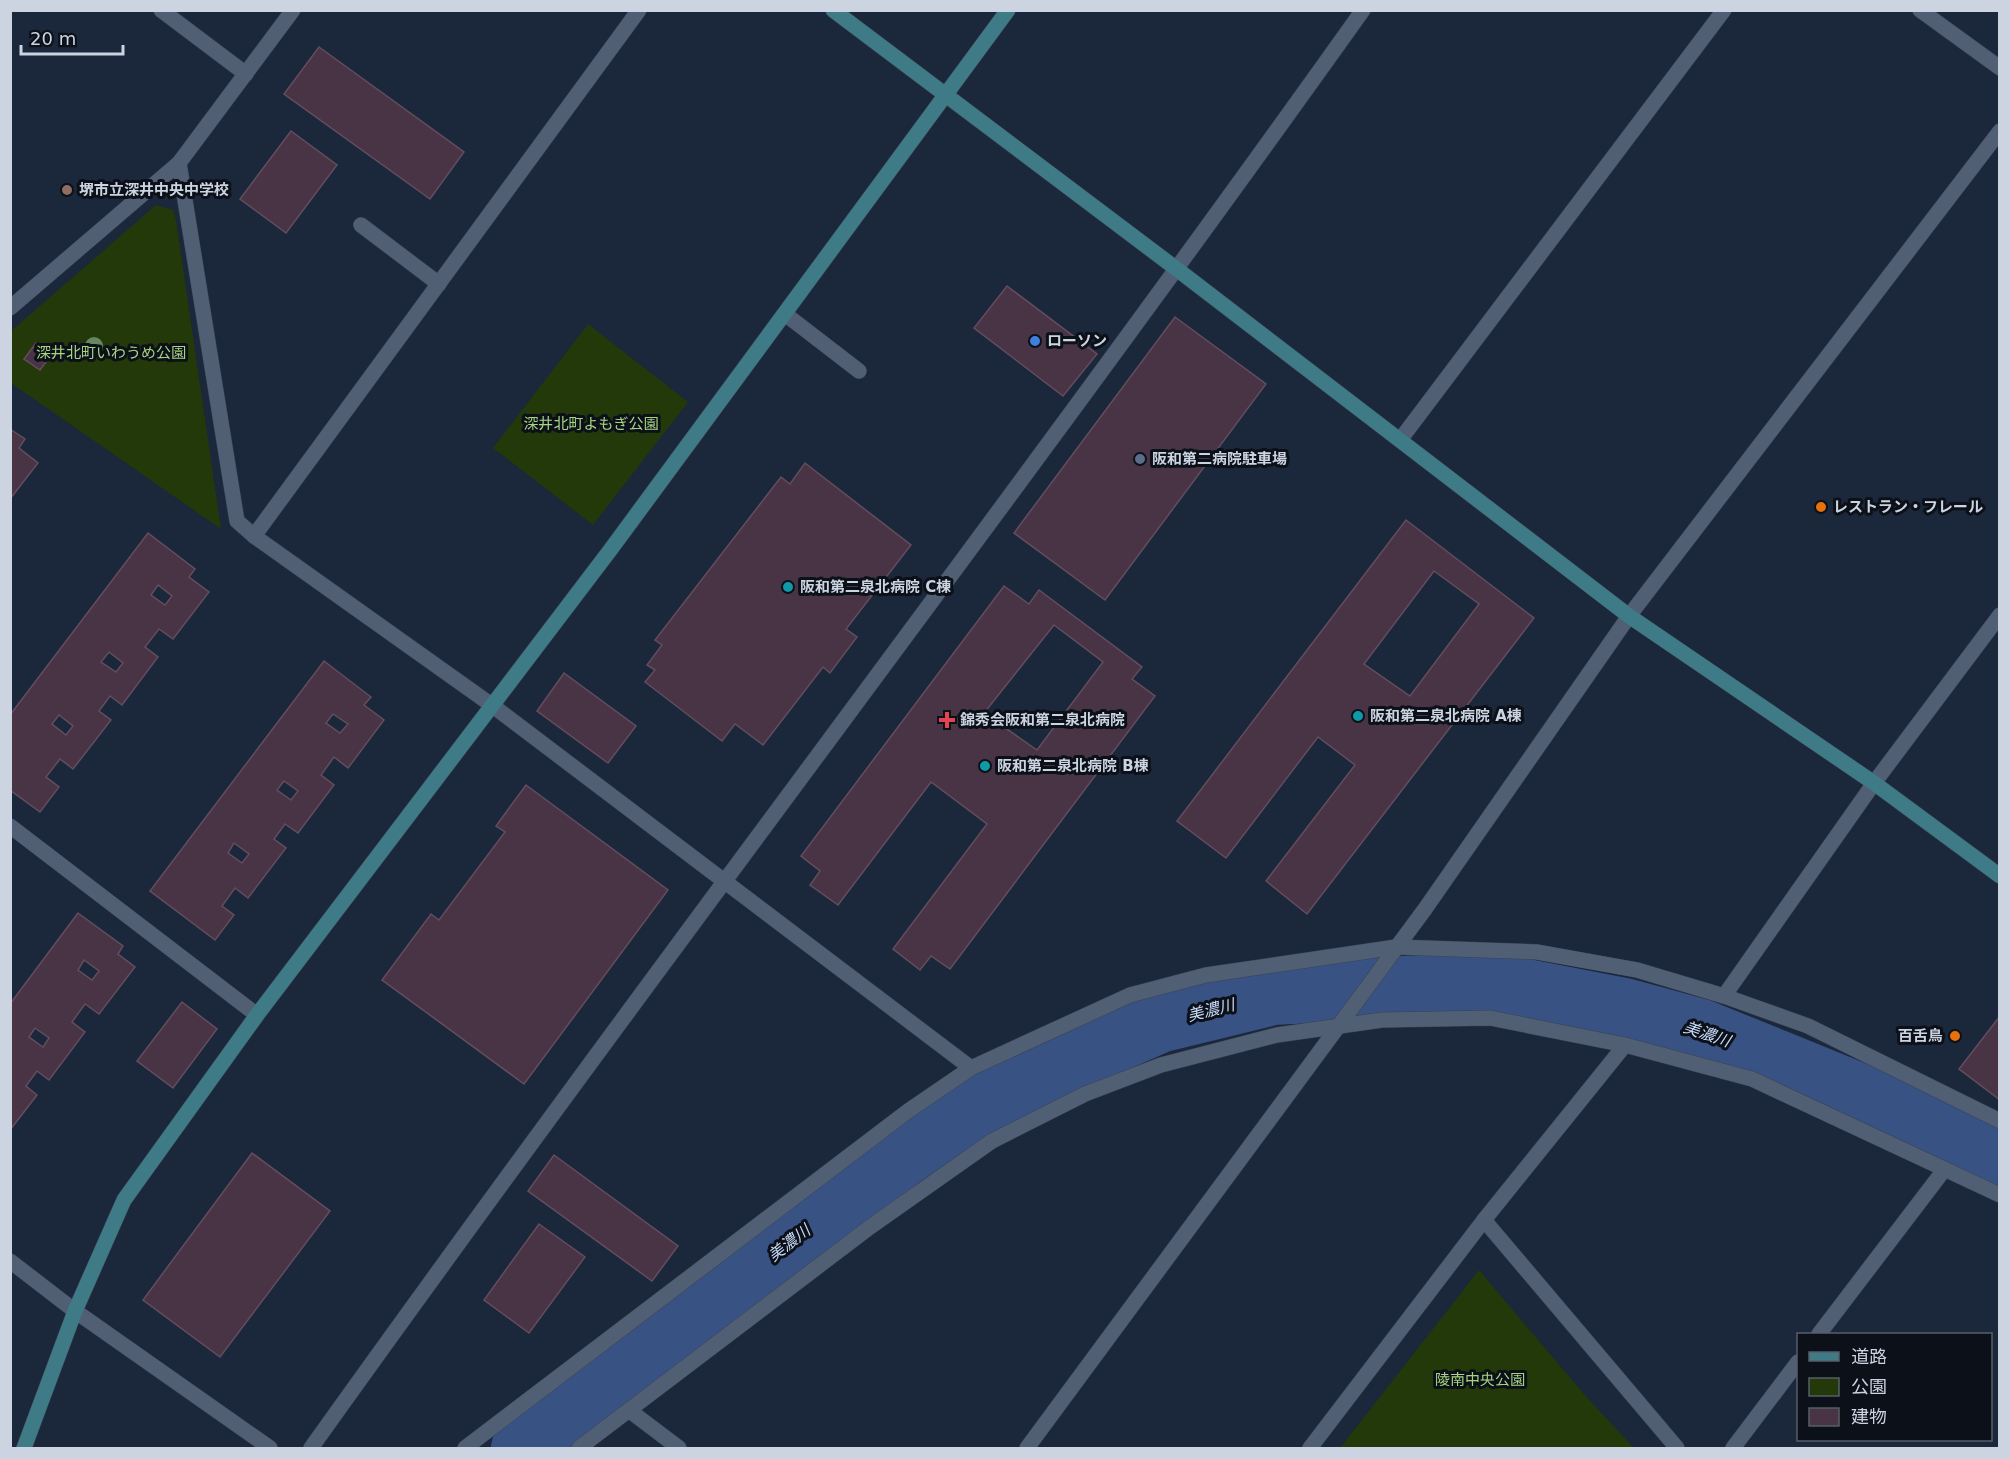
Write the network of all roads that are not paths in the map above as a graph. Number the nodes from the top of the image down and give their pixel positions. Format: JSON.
{"nodes":[{"id":1,"x":161,"y":10,"type":"edge"},
{"id":2,"x":293,"y":10,"type":"edge"},
{"id":3,"x":639,"y":10,"type":"edge"},
{"id":4,"x":833,"y":10,"type":"edge"},
{"id":5,"x":1008,"y":10,"type":"edge"},
{"id":6,"x":1363,"y":10,"type":"edge"},
{"id":7,"x":1724,"y":10,"type":"edge"},
{"id":8,"x":1920,"y":10,"type":"edge"},
{"id":9,"x":2000,"y":68,"type":"edge"},
{"id":10,"x":246,"y":74,"type":"junction"},
{"id":11,"x":945,"y":96,"type":"junction"},
{"id":12,"x":2000,"y":131,"type":"edge"},
{"id":13,"x":179,"y":163,"type":"junction"},
{"id":14,"x":361,"y":225,"type":"dead end"},
{"id":15,"x":1178,"y":270,"type":"junction"},
{"id":16,"x":439,"y":284,"type":"junction"},
{"id":17,"x":10,"y":308,"type":"edge"},
{"id":18,"x":786,"y":314,"type":"junction"},
{"id":19,"x":859,"y":371,"type":"dead end"},
{"id":20,"x":1400,"y":440,"type":"junction"},
{"id":21,"x":254,"y":536,"type":"junction"},
{"id":22,"x":2000,"y":615,"type":"edge"},
{"id":23,"x":1629,"y":616,"type":"junction"},
{"id":24,"x":494,"y":706,"type":"junction"},
{"id":25,"x":1874,"y":783,"type":"junction"},
{"id":26,"x":10,"y":826,"type":"edge"},
{"id":27,"x":2000,"y":876,"type":"edge"},
{"id":28,"x":724,"y":881,"type":"junction"},
{"id":29,"x":1396,"y":947,"type":"junction"},
{"id":30,"x":1724,"y":996,"type":"junction"},
{"id":31,"x":257,"y":1015,"type":"junction"},
{"id":32,"x":1336,"y":1027,"type":"junction"},
{"id":33,"x":1625,"y":1045,"type":"junction"},
{"id":34,"x":971,"y":1068,"type":"junction"},
{"id":35,"x":2000,"y":1121,"type":"edge"},
{"id":36,"x":1944,"y":1170,"type":"junction"},
{"id":37,"x":2000,"y":1195,"type":"edge"},
{"id":38,"x":1484,"y":1220,"type":"junction"},
{"id":39,"x":10,"y":1261,"type":"edge"},
{"id":40,"x":75,"y":1311,"type":"junction"},
{"id":41,"x":1822,"y":1333,"type":"edge"},
{"id":42,"x":1797,"y":1363,"type":"edge"},
{"id":43,"x":630,"y":1411,"type":"junction"},
{"id":44,"x":24,"y":1449,"type":"edge"},
{"id":45,"x":270,"y":1449,"type":"edge"},
{"id":46,"x":311,"y":1449,"type":"edge"},
{"id":47,"x":465,"y":1449,"type":"edge"},
{"id":48,"x":579,"y":1449,"type":"edge"},
{"id":49,"x":679,"y":1449,"type":"edge"},
{"id":50,"x":1027,"y":1449,"type":"edge"},
{"id":51,"x":1310,"y":1449,"type":"edge"},
{"id":52,"x":1677,"y":1449,"type":"edge"},
{"id":53,"x":1733,"y":1449,"type":"edge"}],
"edges":[{"from":1,"to":10,"type":"street"},
{"from":2,"to":10,"type":"street"},
{"from":3,"to":16,"type":"street"},
{"from":4,"to":11,"type":"street"},
{"from":5,"to":11,"type":"street"},
{"from":6,"to":15,"type":"street"},
{"from":7,"to":20,"type":"street"},
{"from":8,"to":9,"type":"street"},
{"from":10,"to":13,"type":"street"},
{"from":11,"to":15,"type":"street"},
{"from":11,"to":18,"type":"street"},
{"from":12,"to":23,"type":"street"},
{"from":13,"to":17,"type":"street"},
{"from":13,"to":21,"type":"street"},
{"from":14,"to":16,"type":"street"},
{"from":15,"to":20,"type":"street"},
{"from":15,"to":28,"type":"street"},
{"from":16,"to":21,"type":"street"},
{"from":18,"to":19,"type":"street"},
{"from":18,"to":24,"type":"street"},
{"from":20,"to":23,"type":"street"},
{"from":21,"to":24,"type":"street"},
{"from":22,"to":25,"type":"street"},
{"from":23,"to":25,"type":"street"},
{"from":23,"to":29,"type":"street"},
{"from":24,"to":28,"type":"street"},
{"from":24,"to":31,"type":"street"},
{"from":25,"to":27,"type":"street"},
{"from":25,"to":30,"type":"street"},
{"from":26,"to":31,"type":"street"},
{"from":28,"to":34,"type":"street"},
{"from":28,"to":46,"type":"street"},
{"from":29,"to":30,"type":"street"},
{"from":29,"to":32,"type":"street"},
{"from":29,"to":34,"type":"street"},
{"from":30,"to":35,"type":"street"},
{"from":31,"to":40,"type":"street"},
{"from":32,"to":33,"type":"street"},
{"from":32,"to":43,"type":"street"},
{"from":32,"to":50,"type":"street"},
{"from":33,"to":36,"type":"street"},
{"from":33,"to":38,"type":"street"},
{"from":34,"to":47,"type":"street"},
{"from":36,"to":37,"type":"street"},
{"from":36,"to":41,"type":"street"},
{"from":38,"to":51,"type":"street"},
{"from":38,"to":52,"type":"street"},
{"from":39,"to":40,"type":"street"},
{"from":40,"to":44,"type":"street"},
{"from":40,"to":45,"type":"street"},
{"from":42,"to":53,"type":"street"},
{"from":43,"to":48,"type":"street"},
{"from":43,"to":49,"type":"street"}]}
